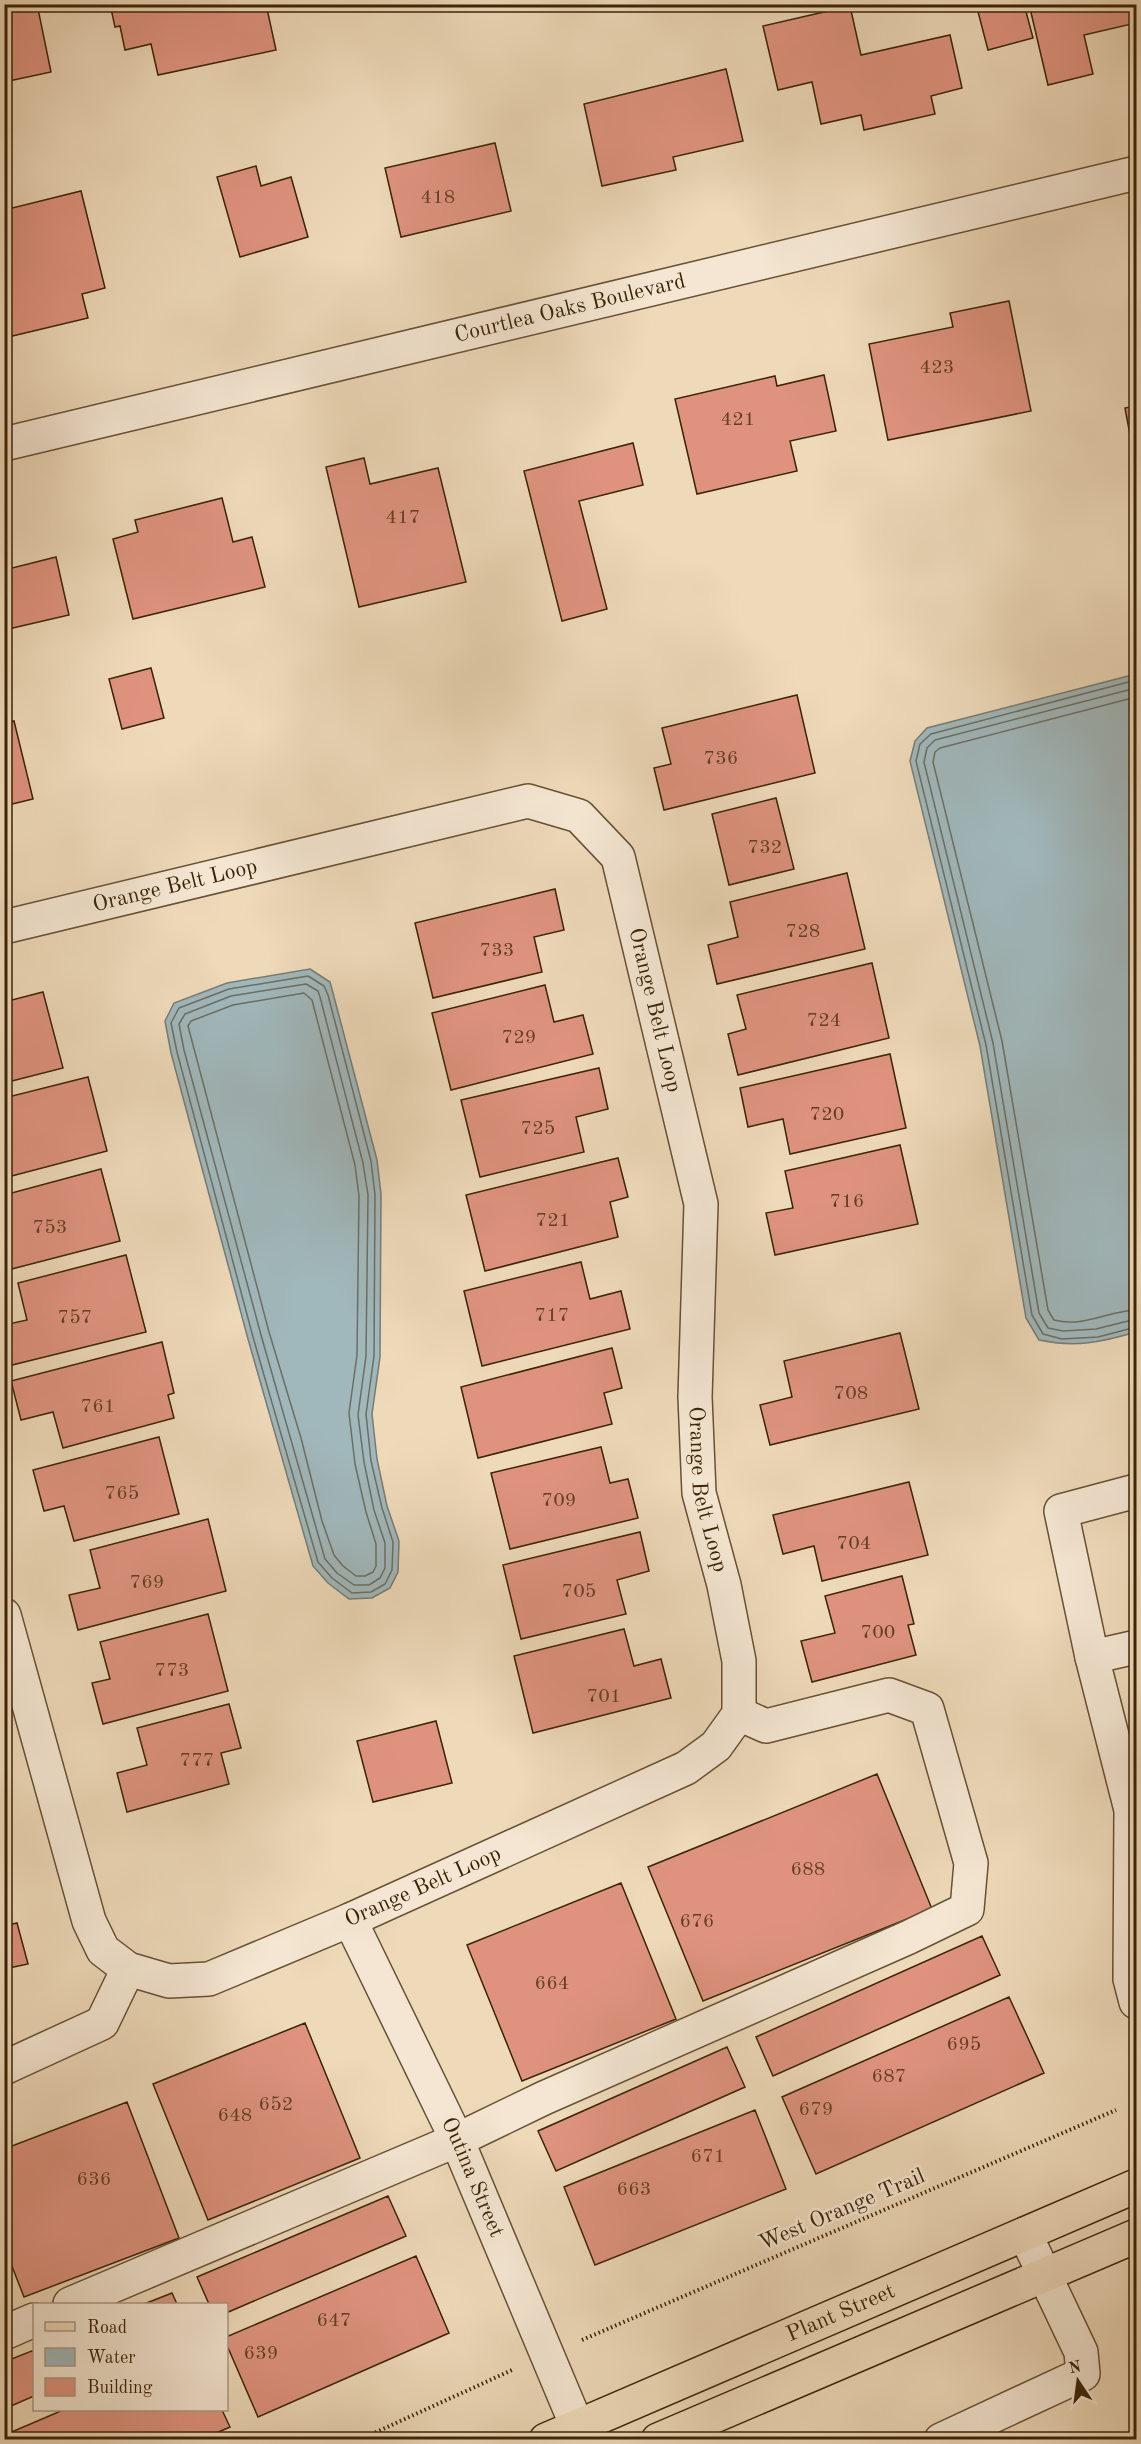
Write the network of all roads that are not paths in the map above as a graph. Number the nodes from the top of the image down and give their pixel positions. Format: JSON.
{"nodes":[{"id":1,"x":1137,"y":173,"type":"edge"},
{"id":2,"x":4,"y":444,"type":"edge"},
{"id":3,"x":4,"y":927,"type":"edge"},
{"id":4,"x":1137,"y":1491,"type":"edge"},
{"id":5,"x":4,"y":1615,"type":"edge"},
{"id":6,"x":1137,"y":1647,"type":"edge"},
{"id":7,"x":1092,"y":1657,"type":"junction"},
{"id":8,"x":739,"y":1714,"type":"junction"},
{"id":9,"x":1134,"y":1809,"type":"edge"},
{"id":10,"x":350,"y":1920,"type":"junction"},
{"id":11,"x":128,"y":1969,"type":"junction"},
{"id":12,"x":1137,"y":2002,"type":"edge"},
{"id":13,"x":4,"y":2068,"type":"edge"},
{"id":14,"x":457,"y":2140,"type":"junction"},
{"id":15,"x":1137,"y":2186,"type":"edge"},
{"id":16,"x":1025,"y":2234,"type":"junction"},
{"id":17,"x":1137,"y":2236,"type":"edge"},
{"id":18,"x":1046,"y":2275,"type":"junction"},
{"id":19,"x":72,"y":2303,"type":"edge"},
{"id":20,"x":33,"y":2320,"type":"edge"},
{"id":21,"x":4,"y":2332,"type":"edge"},
{"id":22,"x":578,"y":2433,"type":"edge"},
{"id":23,"x":546,"y":2439,"type":"edge"},
{"id":24,"x":658,"y":2439,"type":"edge"},
{"id":25,"x":941,"y":2439,"type":"edge"}],
"edges":[{"from":1,"to":2,"type":"street","name":"Courtlea Oaks Boulevard"},
{"from":3,"to":8,"type":"street","name":"Orange Belt Loop"},
{"from":4,"to":7,"type":"street"},
{"from":5,"to":11,"type":"street","name":"Orange Belt Loop"},
{"from":6,"to":7,"type":"street"},
{"from":7,"to":9,"type":"street"},
{"from":8,"to":10,"type":"street","name":"Orange Belt Loop"},
{"from":8,"to":14,"type":"street"},
{"from":9,"to":12,"type":"street"},
{"from":10,"to":11,"type":"street","name":"Orange Belt Loop"},
{"from":10,"to":14,"type":"street","name":"Outina Street"},
{"from":11,"to":13,"type":"street"},
{"from":14,"to":19,"type":"street"},
{"from":14,"to":22,"type":"street","name":"Outina Street"},
{"from":15,"to":16,"type":"main road","name":"Plant Street"},
{"from":16,"to":18,"type":"street"},
{"from":16,"to":22,"type":"main road","name":"Plant Street"},
{"from":17,"to":18,"type":"main road","name":"Plant Street"},
{"from":18,"to":24,"type":"main road","name":"Plant Street"},
{"from":18,"to":25,"type":"street"},
{"from":20,"to":21,"type":"street"},
{"from":22,"to":23,"type":"main road","name":"Plant Street"}]}
